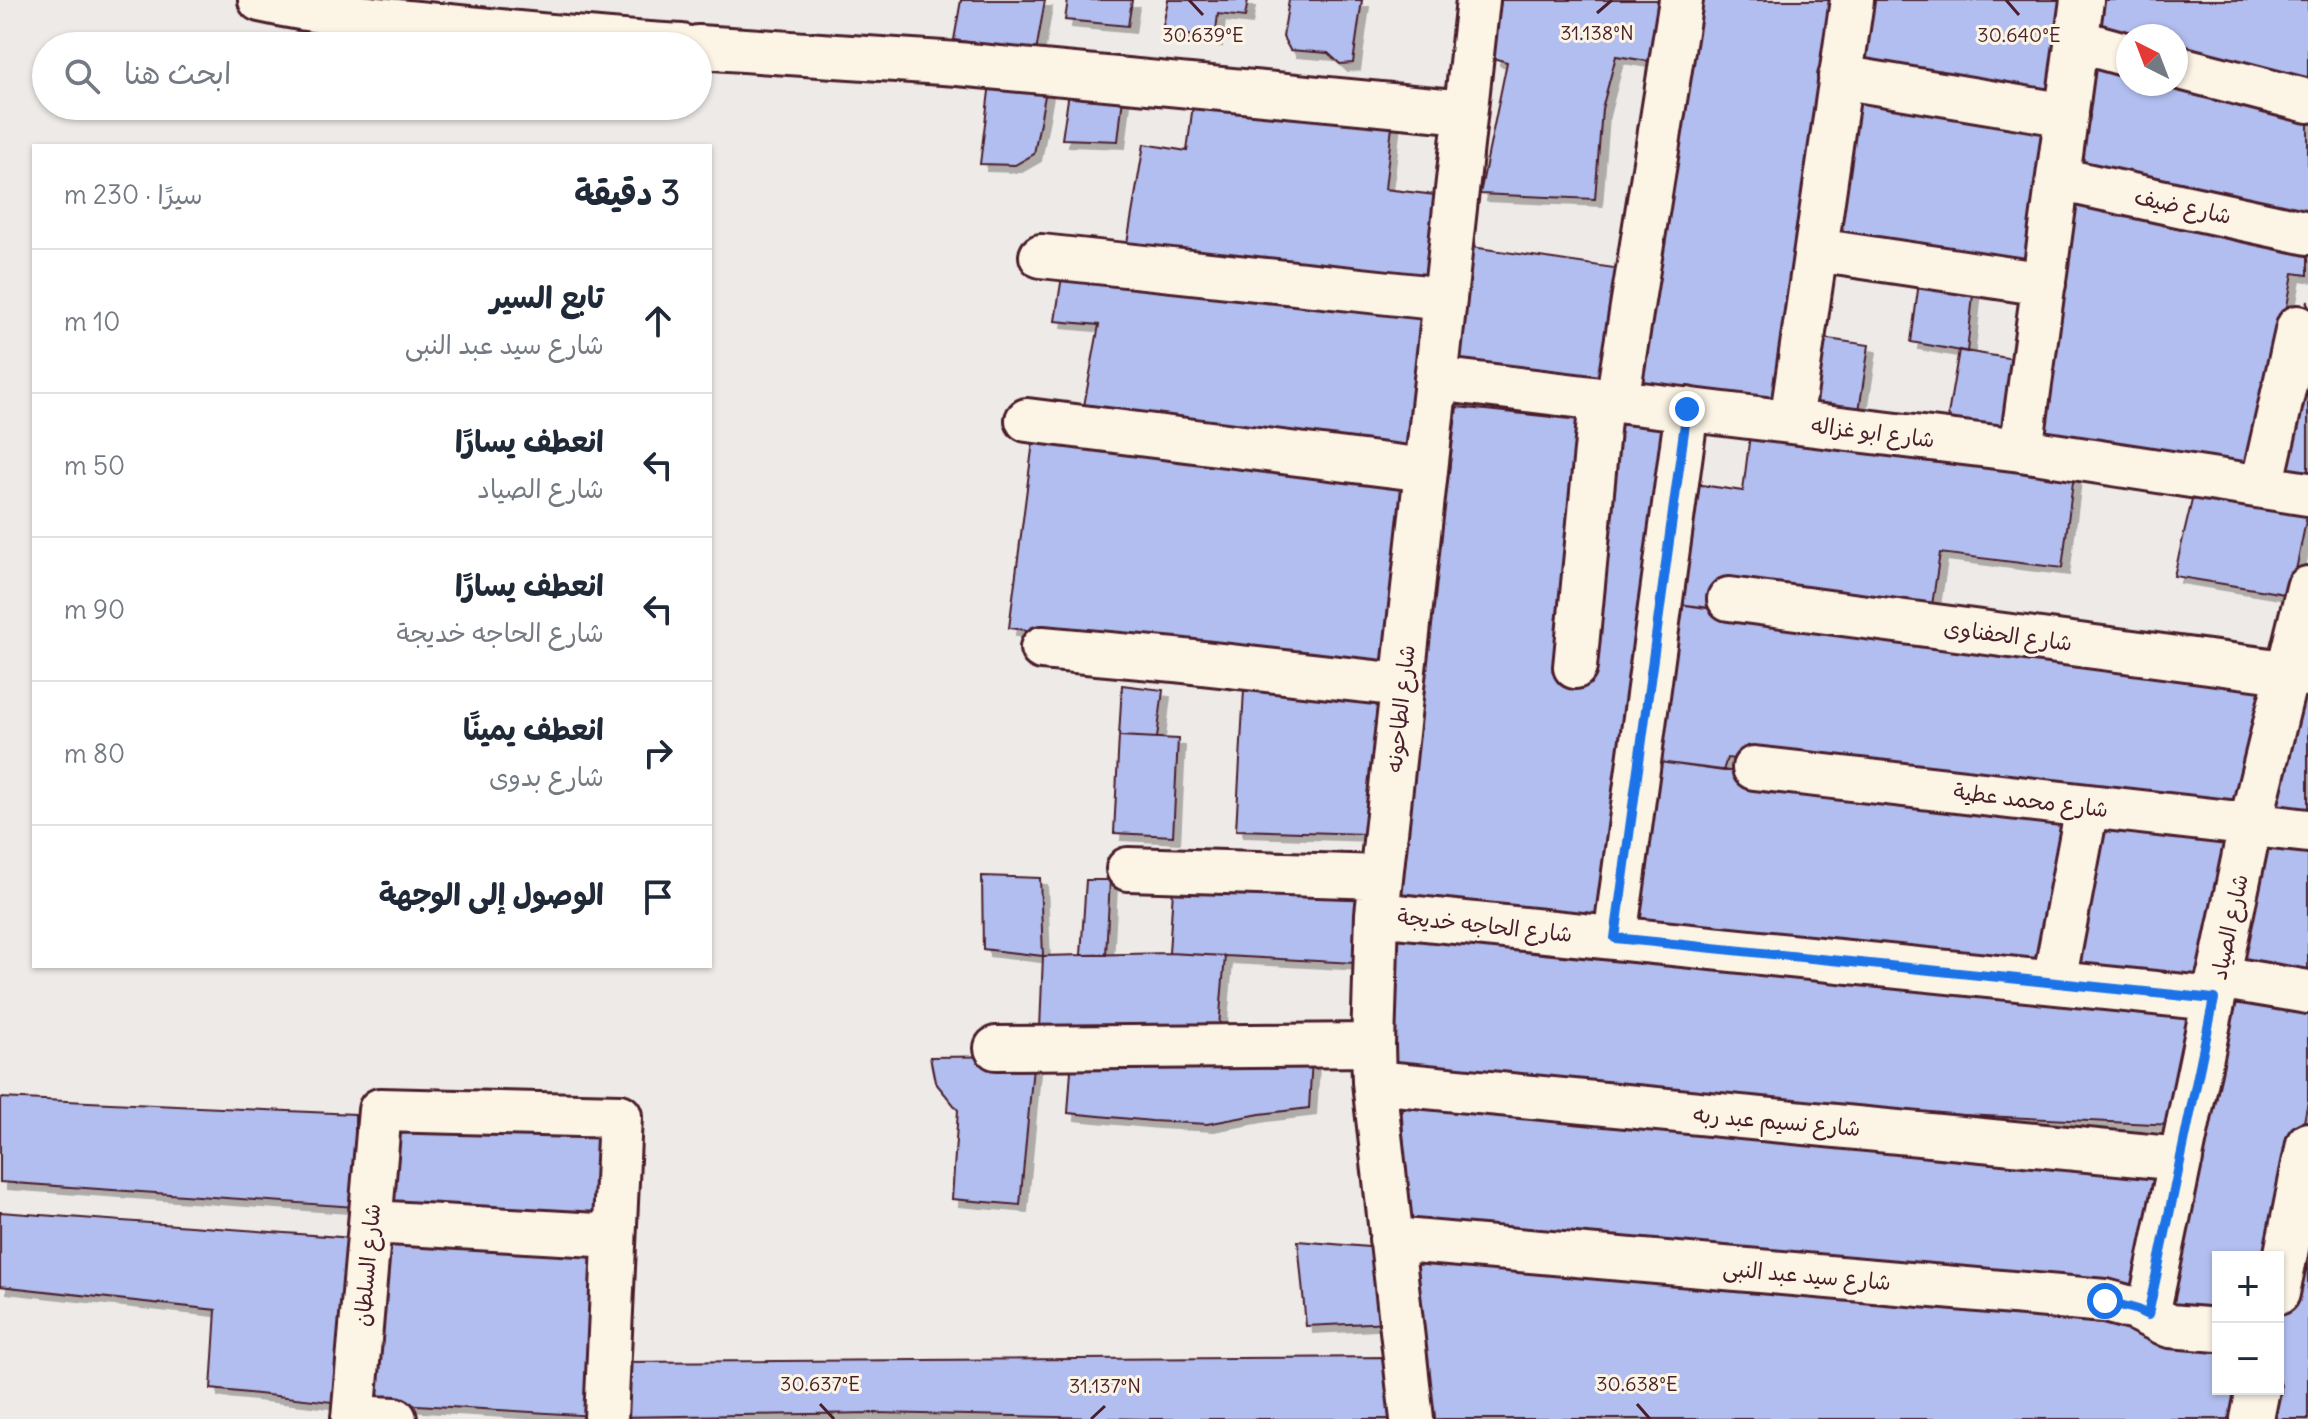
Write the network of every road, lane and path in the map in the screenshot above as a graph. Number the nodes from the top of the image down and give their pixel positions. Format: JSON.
{"nodes":[{"id":1,"x":260,"y":0,"type":"edge"},
{"id":2,"x":1478,"y":0,"type":"edge"},
{"id":3,"x":1681,"y":0,"type":"edge"},
{"id":4,"x":1852,"y":0,"type":"edge"},
{"id":5,"x":2082,"y":0,"type":"edge"},
{"id":6,"x":508,"y":32,"type":"edge"},
{"id":7,"x":2077,"y":41,"type":"junction"},
{"id":8,"x":712,"y":48,"type":"edge"},
{"id":9,"x":2116,"y":52,"type":"edge"},
{"id":10,"x":2188,"y":70,"type":"edge"},
{"id":11,"x":1840,"y":77,"type":"junction"},
{"id":12,"x":2308,"y":101,"type":"edge"},
{"id":13,"x":1465,"y":112,"type":"junction"},
{"id":14,"x":2067,"y":115,"type":"junction"},
{"id":15,"x":2058,"y":179,"type":"junction"},
{"id":16,"x":2308,"y":233,"type":"edge"},
{"id":17,"x":1816,"y":250,"type":"junction"},
{"id":18,"x":1041,"y":256,"type":"dead end"},
{"id":19,"x":2044,"y":284,"type":"junction"},
{"id":20,"x":1445,"y":299,"type":"junction"},
{"id":21,"x":2298,"y":327,"type":"dead end"},
{"id":22,"x":1436,"y":379,"type":"junction"},
{"id":23,"x":1609,"y":400,"type":"junction"},
{"id":24,"x":1687,"y":409,"type":"junction"},
{"id":25,"x":1027,"y":420,"type":"dead end"},
{"id":26,"x":1791,"y":422,"type":"junction"},
{"id":27,"x":2021,"y":450,"type":"junction"},
{"id":28,"x":1426,"y":470,"type":"junction"},
{"id":29,"x":2262,"y":486,"type":"junction"},
{"id":30,"x":2308,"y":494,"type":"edge"},
{"id":31,"x":2308,"y":588,"type":"edge"},
{"id":32,"x":1729,"y":599,"type":"dead end"},
{"id":33,"x":1042,"y":648,"type":"dead end"},
{"id":34,"x":1575,"y":667,"type":"dead end"},
{"id":35,"x":2298,"y":673,"type":"edge"},
{"id":36,"x":1402,"y":685,"type":"junction"},
{"id":37,"x":1754,"y":768,"type":"dead end"},
{"id":38,"x":2087,"y":807,"type":"junction"},
{"id":39,"x":2250,"y":826,"type":"junction"},
{"id":40,"x":2308,"y":831,"type":"edge"},
{"id":41,"x":1128,"y":869,"type":"dead end"},
{"id":42,"x":1379,"y":895,"type":"junction"},
{"id":43,"x":1615,"y":938,"type":"junction"},
{"id":44,"x":2054,"y":982,"type":"junction"},
{"id":45,"x":2216,"y":988,"type":"junction"},
{"id":46,"x":2308,"y":992,"type":"edge"},
{"id":47,"x":996,"y":1048,"type":"dead end"},
{"id":48,"x":1373,"y":1064,"type":"junction"},
{"id":49,"x":2308,"y":1144,"type":"edge"},
{"id":50,"x":2181,"y":1159,"type":"junction"},
{"id":51,"x":371,"y":1222,"type":"junction"},
{"id":52,"x":614,"y":1236,"type":"junction"},
{"id":53,"x":1391,"y":1239,"type":"junction"},
{"id":54,"x":2284,"y":1263,"type":"edge"},
{"id":55,"x":2148,"y":1315,"type":"junction"},
{"id":56,"x":2212,"y":1330,"type":"edge"},
{"id":57,"x":2257,"y":1395,"type":"edge"},
{"id":58,"x":353,"y":1418,"type":"edge"},
{"id":59,"x":395,"y":1419,"type":"edge"},
{"id":60,"x":606,"y":1419,"type":"edge"},
{"id":61,"x":1412,"y":1419,"type":"edge"},
{"id":62,"x":2252,"y":1419,"type":"edge"}],
"edges":[{"from":1,"to":6,"type":"street"},
{"from":2,"to":13,"type":"street","name":"شارع الطاحونه"},
{"from":3,"to":23,"type":"street"},
{"from":4,"to":11,"type":"street"},
{"from":5,"to":7,"type":"street"},
{"from":7,"to":9,"type":"street"},
{"from":7,"to":14,"type":"street"},
{"from":8,"to":13,"type":"street"},
{"from":10,"to":12,"type":"street"},
{"from":11,"to":14,"type":"street"},
{"from":11,"to":17,"type":"street"},
{"from":13,"to":20,"type":"street","name":"شارع الطاحونه"},
{"from":14,"to":15,"type":"street"},
{"from":15,"to":16,"type":"street","name":"شارع ضيف"},
{"from":15,"to":19,"type":"street"},
{"from":17,"to":19,"type":"street"},
{"from":17,"to":26,"type":"street"},
{"from":18,"to":20,"type":"street"},
{"from":19,"to":27,"type":"street"},
{"from":20,"to":22,"type":"street","name":"شارع الطاحونه"},
{"from":21,"to":29,"type":"street"},
{"from":22,"to":23,"type":"street","name":"شارع ابو غزاله"},
{"from":22,"to":28,"type":"street","name":"شارع الطاحونه"},
{"from":23,"to":24,"type":"street","name":"شارع ابو غزاله"},
{"from":23,"to":34,"type":"street"},
{"from":24,"to":26,"type":"street","name":"شارع ابو غزاله"},
{"from":24,"to":43,"type":"street"},
{"from":25,"to":28,"type":"street"},
{"from":26,"to":27,"type":"street","name":"شارع ابو غزاله"},
{"from":27,"to":29,"type":"street","name":"شارع ابو غزاله"},
{"from":28,"to":36,"type":"street","name":"شارع الطاحونه"},
{"from":29,"to":30,"type":"street","name":"شارع ابو غزاله"},
{"from":31,"to":35,"type":"street","name":"شارع الصياد"},
{"from":32,"to":35,"type":"street","name":"شارع الحفناوى"},
{"from":33,"to":36,"type":"street"},
{"from":35,"to":39,"type":"street","name":"شارع الصياد"},
{"from":36,"to":42,"type":"street","name":"شارع الطاحونه"},
{"from":37,"to":38,"type":"street","name":"شارع محمد عطية"},
{"from":38,"to":39,"type":"street","name":"شارع محمد عطية"},
{"from":38,"to":44,"type":"street"},
{"from":39,"to":40,"type":"street","name":"شارع محمد عطية"},
{"from":39,"to":45,"type":"street","name":"شارع الصياد"},
{"from":41,"to":42,"type":"street","name":"شارع الحاجه خديجة"},
{"from":42,"to":43,"type":"street","name":"شارع الحاجه خديجة"},
{"from":42,"to":48,"type":"street","name":"شارع الطاحونه"},
{"from":43,"to":44,"type":"street","name":"شارع الحاجه خديجة"},
{"from":44,"to":45,"type":"street","name":"شارع الحاجه خديجة"},
{"from":45,"to":46,"type":"street","name":"شارع الحاجه خديجة"},
{"from":45,"to":50,"type":"street","name":"شارع الصياد"},
{"from":47,"to":48,"type":"street","name":"شارع نسيم عبد ربه"},
{"from":48,"to":50,"type":"street","name":"شارع نسيم عبد ربه"},
{"from":48,"to":53,"type":"street","name":"شارع الطاحونه"},
{"from":49,"to":54,"type":"street"},
{"from":50,"to":55,"type":"street","name":"شارع الصياد"},
{"from":51,"to":52,"type":"street"},
{"from":51,"to":52,"type":"street","name":"شارع السلطان"},
{"from":51,"to":58,"type":"street","name":"شارع السلطان"},
{"from":52,"to":60,"type":"street"},
{"from":53,"to":55,"type":"street","name":"شارع سيد عبد النبى"},
{"from":53,"to":61,"type":"street","name":"شارع الطاحونه"},
{"from":55,"to":56,"type":"street","name":"شارع سيد عبد النبى"},
{"from":57,"to":62,"type":"street"},
{"from":58,"to":59,"type":"street"}]}
